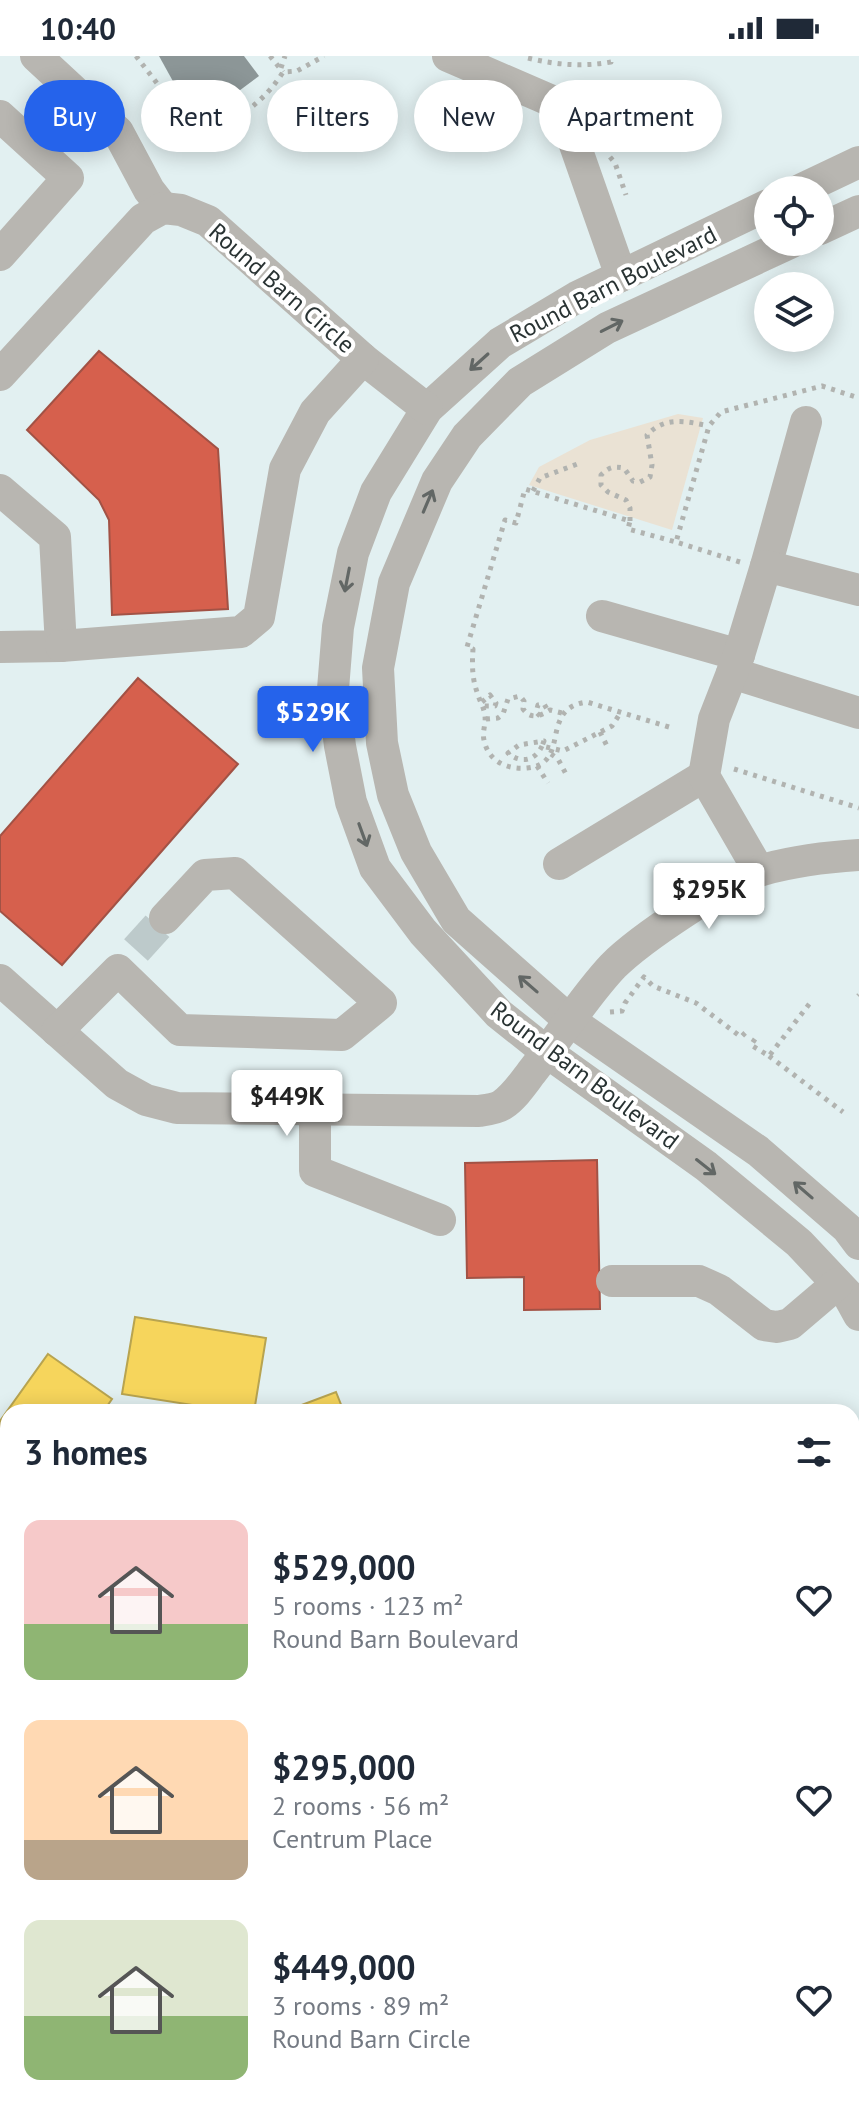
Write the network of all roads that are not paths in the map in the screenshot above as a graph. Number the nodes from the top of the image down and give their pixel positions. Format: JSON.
{"nodes":[{"id":1,"x":36,"y":56,"type":"edge"},
{"id":2,"x":448,"y":56,"type":"edge"},
{"id":3,"x":6,"y":134,"type":"edge"},
{"id":4,"x":859,"y":162,"type":"edge"},
{"id":5,"x":830,"y":176,"type":"edge"},
{"id":6,"x":163,"y":208,"type":"junction"},
{"id":7,"x":859,"y":211,"type":"edge"},
{"id":8,"x":754,"y":212,"type":"edge"},
{"id":9,"x":834,"y":223,"type":"edge"},
{"id":10,"x":0,"y":255,"type":"edge"},
{"id":11,"x":762,"y":256,"type":"edge"},
{"id":12,"x":621,"y":276,"type":"junction"},
{"id":13,"x":363,"y":359,"type":"junction"},
{"id":14,"x":0,"y":375,"type":"edge"},
{"id":15,"x":427,"y":409,"type":"junction"},
{"id":16,"x":806,"y":422,"type":"dead end"},
{"id":17,"x":5,"y":505,"type":"edge"},
{"id":18,"x":754,"y":564,"type":"junction"},
{"id":19,"x":859,"y":590,"type":"edge"},
{"id":20,"x":602,"y":616,"type":"dead end"},
{"id":21,"x":61,"y":646,"type":"junction"},
{"id":22,"x":0,"y":647,"type":"edge"},
{"id":23,"x":736,"y":664,"type":"junction"},
{"id":24,"x":859,"y":713,"type":"edge"},
{"id":25,"x":714,"y":770,"type":"junction"},
{"id":26,"x":859,"y":855,"type":"edge"},
{"id":27,"x":559,"y":864,"type":"dead end"},
{"id":28,"x":759,"y":871,"type":"junction"},
{"id":29,"x":165,"y":918,"type":"tunnel mouth"},
{"id":30,"x":0,"y":980,"type":"edge"},
{"id":31,"x":569,"y":1020,"type":"junction"},
{"id":32,"x":57,"y":1031,"type":"junction"},
{"id":33,"x":548,"y":1053,"type":"junction"},
{"id":34,"x":315,"y":1110,"type":"junction"},
{"id":35,"x":440,"y":1220,"type":"dead end"},
{"id":36,"x":859,"y":1244,"type":"edge"},
{"id":37,"x":612,"y":1281,"type":"dead end"},
{"id":38,"x":837,"y":1284,"type":"junction"},
{"id":39,"x":859,"y":1315,"type":"edge"}],
"edges":[{"from":1,"to":6,"type":"street"},
{"from":2,"to":12,"type":"street"},
{"from":3,"to":10,"type":"street"},
{"from":4,"to":5,"type":"street"},
{"from":6,"to":13,"type":"street","name":"Round Barn Circle"},
{"from":6,"to":14,"type":"street"},
{"from":7,"to":9,"type":"street"},
{"from":8,"to":12,"type":"street","name":"Round Barn Boulevard"},
{"from":31,"to":11,"type":"street","name":"Round Barn Boulevard","one_way":true},
{"from":12,"to":15,"type":"street","name":"Round Barn Boulevard","one_way":true},
{"from":13,"to":15,"type":"street","name":"Round Barn Circle"},
{"from":13,"to":21,"type":"street"},
{"from":15,"to":33,"type":"street","name":"Round Barn Boulevard","one_way":true},
{"from":16,"to":18,"type":"street"},
{"from":17,"to":21,"type":"street"},
{"from":18,"to":19,"type":"street"},
{"from":18,"to":23,"type":"street"},
{"from":20,"to":23,"type":"street"},
{"from":21,"to":22,"type":"street"},
{"from":23,"to":24,"type":"street"},
{"from":23,"to":25,"type":"street"},
{"from":25,"to":27,"type":"street"},
{"from":25,"to":28,"type":"street"},
{"from":26,"to":28,"type":"street"},
{"from":28,"to":31,"type":"street"},
{"from":29,"to":32,"type":"street"},
{"from":30,"to":32,"type":"street"},
{"from":31,"to":33,"type":"street"},
{"from":36,"to":31,"type":"street","name":"Round Barn Boulevard","one_way":true},
{"from":32,"to":34,"type":"street"},
{"from":33,"to":34,"type":"street"},
{"from":33,"to":38,"type":"street","name":"Round Barn Boulevard","one_way":true},
{"from":34,"to":35,"type":"street"},
{"from":37,"to":38,"type":"street"},
{"from":38,"to":39,"type":"street","name":"Round Barn Boulevard"}]}
